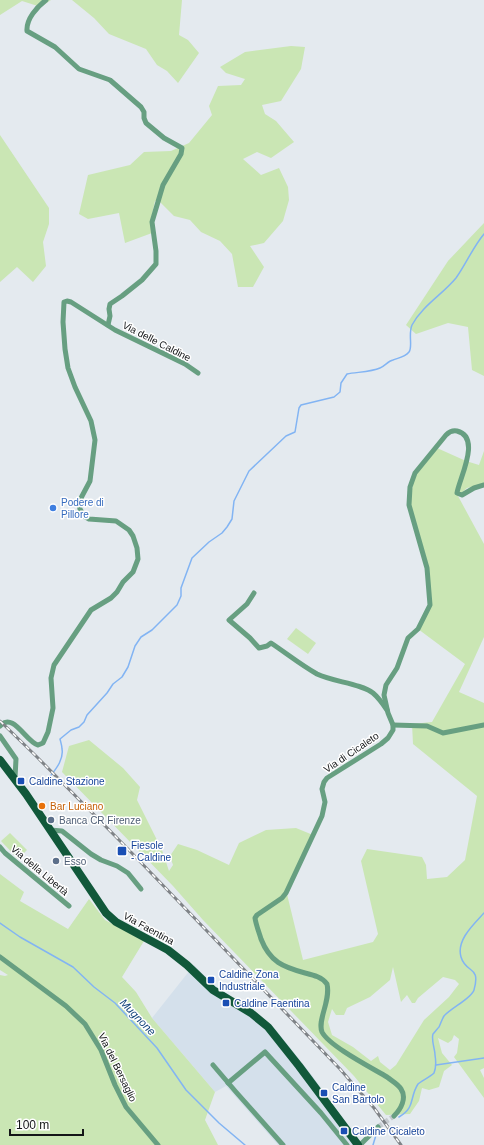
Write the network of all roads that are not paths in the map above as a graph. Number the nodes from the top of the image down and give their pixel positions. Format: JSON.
{"nodes":[{"id":1,"x":46,"y":0,"type":"edge"},
{"id":2,"x":108,"y":325,"type":"junction"},
{"id":3,"x":198,"y":373,"type":"dead end"},
{"id":4,"x":484,"y":485,"type":"edge"},
{"id":5,"x":254,"y":593,"type":"dead end"},
{"id":6,"x":388,"y":713,"type":"junction"},
{"id":7,"x":393,"y":725,"type":"junction"},
{"id":8,"x":484,"y":725,"type":"edge"},
{"id":9,"x":0,"y":726,"type":"edge"},
{"id":10,"x":0,"y":736,"type":"edge"},
{"id":11,"x":0,"y":760,"type":"edge"},
{"id":12,"x":15,"y":778,"type":"junction"},
{"id":13,"x":50,"y":830,"type":"junction"},
{"id":14,"x":0,"y":847,"type":"edge"},
{"id":15,"x":141,"y":889,"type":"dead end"},
{"id":16,"x":69,"y":906,"type":"dead end"},
{"id":17,"x":0,"y":957,"type":"edge"},
{"id":18,"x":214,"y":1064,"type":"dead end"},
{"id":19,"x":228,"y":1083,"type":"junction"},
{"id":20,"x":330,"y":1107,"type":"junction"},
{"id":21,"x":321,"y":1113,"type":"junction"},
{"id":22,"x":394,"y":1116,"type":"tunnel mouth"},
{"id":23,"x":378,"y":1127,"type":"tunnel mouth"},
{"id":24,"x":158,"y":1145,"type":"edge"},
{"id":25,"x":283,"y":1145,"type":"edge"},
{"id":26,"x":347,"y":1145,"type":"edge"},
{"id":27,"x":359,"y":1145,"type":"edge"}],
"edges":[{"from":1,"to":2,"type":"street","name":"Via delle Caldine"},
{"from":2,"to":3,"type":"street","name":"Via delle Caldine"},
{"from":2,"to":9,"type":"street","name":"Via delle Caldine"},
{"from":4,"to":6,"type":"street"},
{"from":5,"to":6,"type":"street"},
{"from":6,"to":7,"type":"street"},
{"from":7,"to":8,"type":"street"},
{"from":7,"to":22,"type":"street","name":"Via di Cicaleto"},
{"from":10,"to":12,"type":"street"},
{"from":11,"to":12,"type":"main road","name":"Via Faentina"},
{"from":12,"to":13,"type":"main road","name":"Via Faentina"},
{"from":13,"to":15,"type":"street"},
{"from":13,"to":20,"type":"main road","name":"Via Faentina"},
{"from":14,"to":16,"type":"street","name":"Via della Libertà"},
{"from":17,"to":24,"type":"street","name":"Via del Bersaglio"},
{"from":18,"to":19,"type":"street"},
{"from":19,"to":21,"type":"street"},
{"from":19,"to":25,"type":"street"},
{"from":20,"to":21,"type":"street"},
{"from":20,"to":27,"type":"main road","name":"Via Faentina"},
{"from":21,"to":26,"type":"street"},
{"from":23,"to":27,"type":"street"}]}
